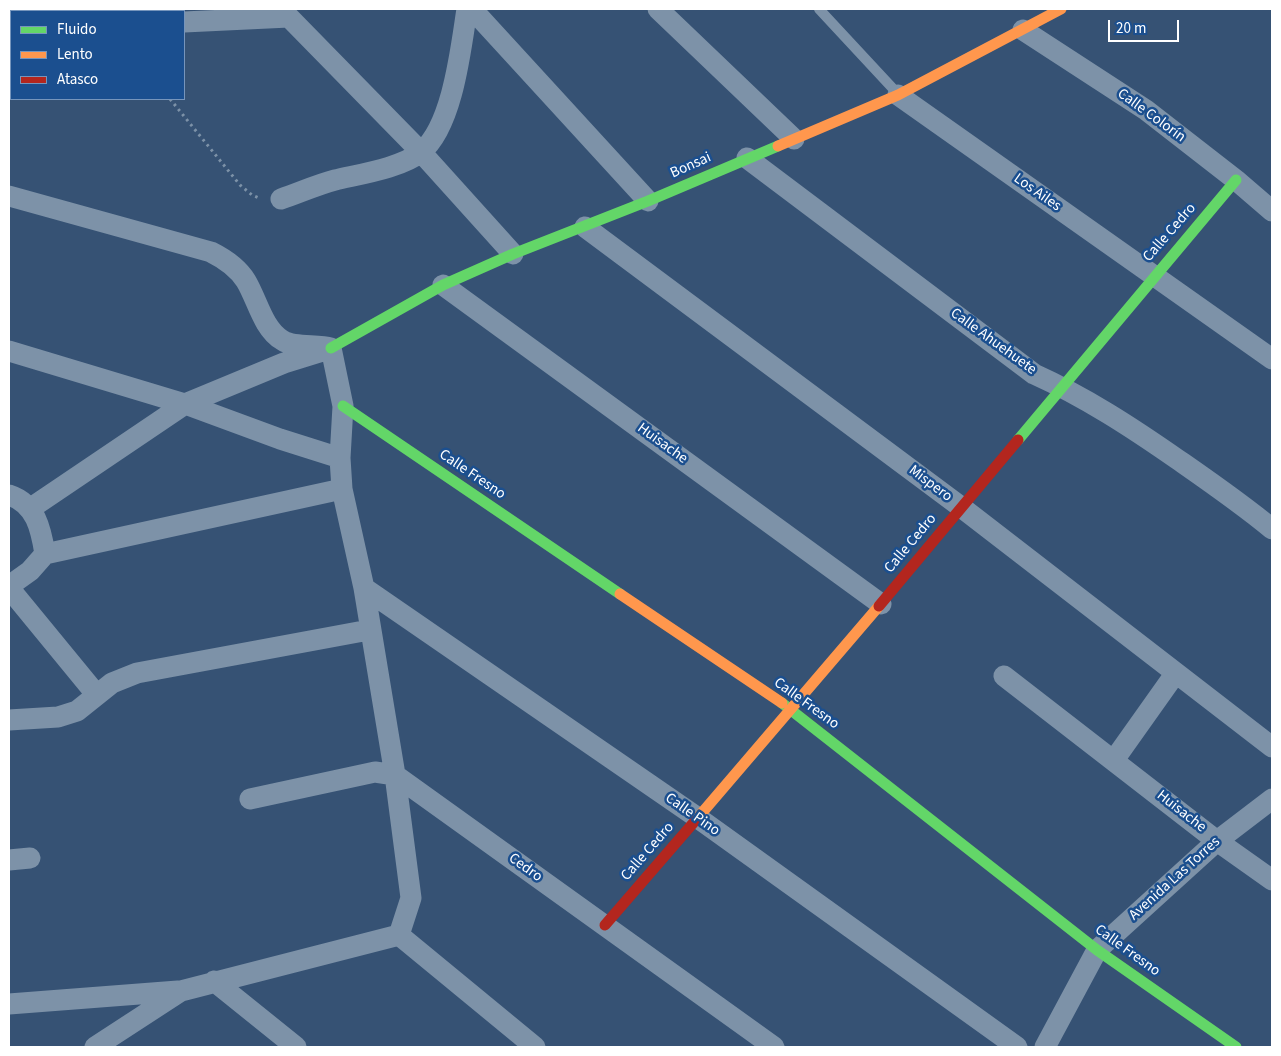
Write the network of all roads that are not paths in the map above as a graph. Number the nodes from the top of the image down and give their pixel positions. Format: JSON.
{"nodes":[{"id":1,"x":467,"y":9,"type":"edge"},
{"id":2,"x":472,"y":9,"type":"edge"},
{"id":3,"x":658,"y":9,"type":"edge"},
{"id":4,"x":819,"y":9,"type":"edge"},
{"id":5,"x":1061,"y":9,"type":"edge"},
{"id":6,"x":285,"y":13,"type":"edge"},
{"id":7,"x":185,"y":22,"type":"edge"},
{"id":8,"x":1023,"y":30,"type":"junction"},
{"id":9,"x":898,"y":95,"type":"junction"},
{"id":10,"x":794,"y":139,"type":"junction"},
{"id":11,"x":421,"y":152,"type":"junction"},
{"id":12,"x":747,"y":158,"type":"junction"},
{"id":13,"x":1236,"y":180,"type":"junction"},
{"id":14,"x":9,"y":196,"type":"edge"},
{"id":15,"x":281,"y":199,"type":"road end"},
{"id":16,"x":648,"y":201,"type":"junction"},
{"id":17,"x":1272,"y":211,"type":"edge"},
{"id":18,"x":585,"y":227,"type":"junction"},
{"id":19,"x":513,"y":254,"type":"junction"},
{"id":20,"x":1154,"y":275,"type":"junction"},
{"id":21,"x":443,"y":285,"type":"junction"},
{"id":22,"x":331,"y":348,"type":"junction"},
{"id":23,"x":9,"y":351,"type":"edge"},
{"id":24,"x":1272,"y":359,"type":"edge"},
{"id":25,"x":1061,"y":386,"type":"junction"},
{"id":26,"x":185,"y":404,"type":"junction"},
{"id":27,"x":343,"y":406,"type":"junction"},
{"id":28,"x":340,"y":458,"type":"junction"},
{"id":29,"x":342,"y":488,"type":"junction"},
{"id":30,"x":9,"y":495,"type":"edge"},
{"id":31,"x":961,"y":507,"type":"junction"},
{"id":32,"x":31,"y":508,"type":"junction"},
{"id":33,"x":1272,"y":529,"type":"edge"},
{"id":34,"x":45,"y":554,"type":"junction"},
{"id":35,"x":9,"y":587,"type":"edge"},
{"id":36,"x":364,"y":588,"type":"junction"},
{"id":37,"x":881,"y":604,"type":"junction"},
{"id":38,"x":369,"y":630,"type":"junction"},
{"id":39,"x":1175,"y":674,"type":"junction"},
{"id":40,"x":1004,"y":676,"type":"dead end"},
{"id":41,"x":96,"y":694,"type":"junction"},
{"id":42,"x":792,"y":710,"type":"junction"},
{"id":43,"x":9,"y":720,"type":"edge"},
{"id":44,"x":1272,"y":746,"type":"edge"},
{"id":45,"x":1114,"y":760,"type":"junction"},
{"id":46,"x":395,"y":775,"type":"junction"},
{"id":47,"x":250,"y":799,"type":"dead end"},
{"id":48,"x":1272,"y":799,"type":"edge"},
{"id":49,"x":698,"y":818,"type":"junction"},
{"id":50,"x":1217,"y":841,"type":"junction"},
{"id":51,"x":30,"y":858,"type":"dead end"},
{"id":52,"x":9,"y":860,"type":"edge"},
{"id":53,"x":1272,"y":880,"type":"edge"},
{"id":54,"x":605,"y":925,"type":"junction"},
{"id":55,"x":399,"y":935,"type":"junction"},
{"id":56,"x":1097,"y":950,"type":"junction"},
{"id":57,"x":214,"y":981,"type":"junction"},
{"id":58,"x":181,"y":991,"type":"junction"},
{"id":59,"x":9,"y":1004,"type":"edge"},
{"id":60,"x":95,"y":1047,"type":"edge"},
{"id":61,"x":296,"y":1047,"type":"edge"},
{"id":62,"x":535,"y":1047,"type":"edge"},
{"id":63,"x":774,"y":1047,"type":"edge"},
{"id":64,"x":1016,"y":1047,"type":"edge"},
{"id":65,"x":1045,"y":1047,"type":"edge"},
{"id":66,"x":1236,"y":1047,"type":"edge"}],
"edges":[{"from":1,"to":11,"type":"street"},
{"from":2,"to":16,"type":"street"},
{"from":3,"to":10,"type":"street"},
{"from":4,"to":9,"type":"lane","name":"Los Ailes"},
{"from":5,"to":8,"type":"street","name":"Bonsai"},
{"from":6,"to":7,"type":"street"},
{"from":6,"to":11,"type":"street"},
{"from":8,"to":9,"type":"street","name":"Bonsai"},
{"from":8,"to":13,"type":"street","name":"Calle Colorín"},
{"from":9,"to":10,"type":"street","name":"Bonsai"},
{"from":9,"to":20,"type":"street","name":"Los Ailes"},
{"from":10,"to":12,"type":"street","name":"Bonsai"},
{"from":11,"to":15,"type":"street"},
{"from":11,"to":19,"type":"street"},
{"from":12,"to":16,"type":"street","name":"Bonsai"},
{"from":12,"to":25,"type":"street","name":"Calle Ahuehuete"},
{"from":13,"to":17,"type":"street","name":"Calle Colorín"},
{"from":13,"to":20,"type":"street","name":"Calle Cedro"},
{"from":14,"to":22,"type":"street"},
{"from":16,"to":18,"type":"street","name":"Bonsai"},
{"from":18,"to":19,"type":"street","name":"Bonsai"},
{"from":18,"to":31,"type":"street","name":"Mispero"},
{"from":19,"to":21,"type":"street","name":"Bonsai"},
{"from":20,"to":24,"type":"street","name":"Los Ailes"},
{"from":20,"to":25,"type":"street","name":"Calle Cedro"},
{"from":21,"to":22,"type":"street","name":"Bonsai"},
{"from":21,"to":37,"type":"street","name":"Huisache"},
{"from":22,"to":26,"type":"street"},
{"from":22,"to":27,"type":"street"},
{"from":23,"to":26,"type":"street"},
{"from":25,"to":31,"type":"street","name":"Calle Cedro"},
{"from":25,"to":33,"type":"street","name":"Calle Ahuehuete"},
{"from":26,"to":28,"type":"street"},
{"from":26,"to":32,"type":"street"},
{"from":27,"to":28,"type":"street"},
{"from":27,"to":42,"type":"street","name":"Calle Fresno"},
{"from":28,"to":29,"type":"street"},
{"from":29,"to":34,"type":"street"},
{"from":29,"to":36,"type":"street"},
{"from":30,"to":32,"type":"street"},
{"from":31,"to":37,"type":"street","name":"Calle Cedro"},
{"from":31,"to":39,"type":"street","name":"Mispero"},
{"from":32,"to":34,"type":"street"},
{"from":34,"to":35,"type":"street"},
{"from":35,"to":41,"type":"street"},
{"from":36,"to":38,"type":"street"},
{"from":36,"to":49,"type":"street","name":"Calle Pino"},
{"from":37,"to":42,"type":"street","name":"Calle Cedro"},
{"from":38,"to":41,"type":"street"},
{"from":38,"to":46,"type":"street"},
{"from":39,"to":44,"type":"street","name":"Mispero"},
{"from":39,"to":45,"type":"street"},
{"from":40,"to":45,"type":"street","name":"Huisache"},
{"from":41,"to":43,"type":"street"},
{"from":42,"to":49,"type":"street","name":"Calle Cedro"},
{"from":42,"to":56,"type":"street","name":"Calle Fresno"},
{"from":45,"to":50,"type":"street","name":"Huisache"},
{"from":46,"to":47,"type":"street"},
{"from":46,"to":54,"type":"street","name":"Cedro"},
{"from":46,"to":55,"type":"street"},
{"from":48,"to":50,"type":"street","name":"Avenida Las Torres"},
{"from":49,"to":54,"type":"street","name":"Calle Cedro"},
{"from":49,"to":64,"type":"street","name":"Calle Pino"},
{"from":50,"to":53,"type":"street","name":"Huisache"},
{"from":50,"to":56,"type":"street","name":"Avenida Las Torres"},
{"from":51,"to":52,"type":"street"},
{"from":54,"to":63,"type":"street","name":"Cedro"},
{"from":55,"to":57,"type":"street"},
{"from":55,"to":62,"type":"street"},
{"from":56,"to":65,"type":"street","name":"Avenida Las Torres"},
{"from":56,"to":66,"type":"street","name":"Calle Fresno"},
{"from":57,"to":58,"type":"street"},
{"from":57,"to":61,"type":"street"},
{"from":58,"to":59,"type":"street"},
{"from":58,"to":60,"type":"street"}]}
